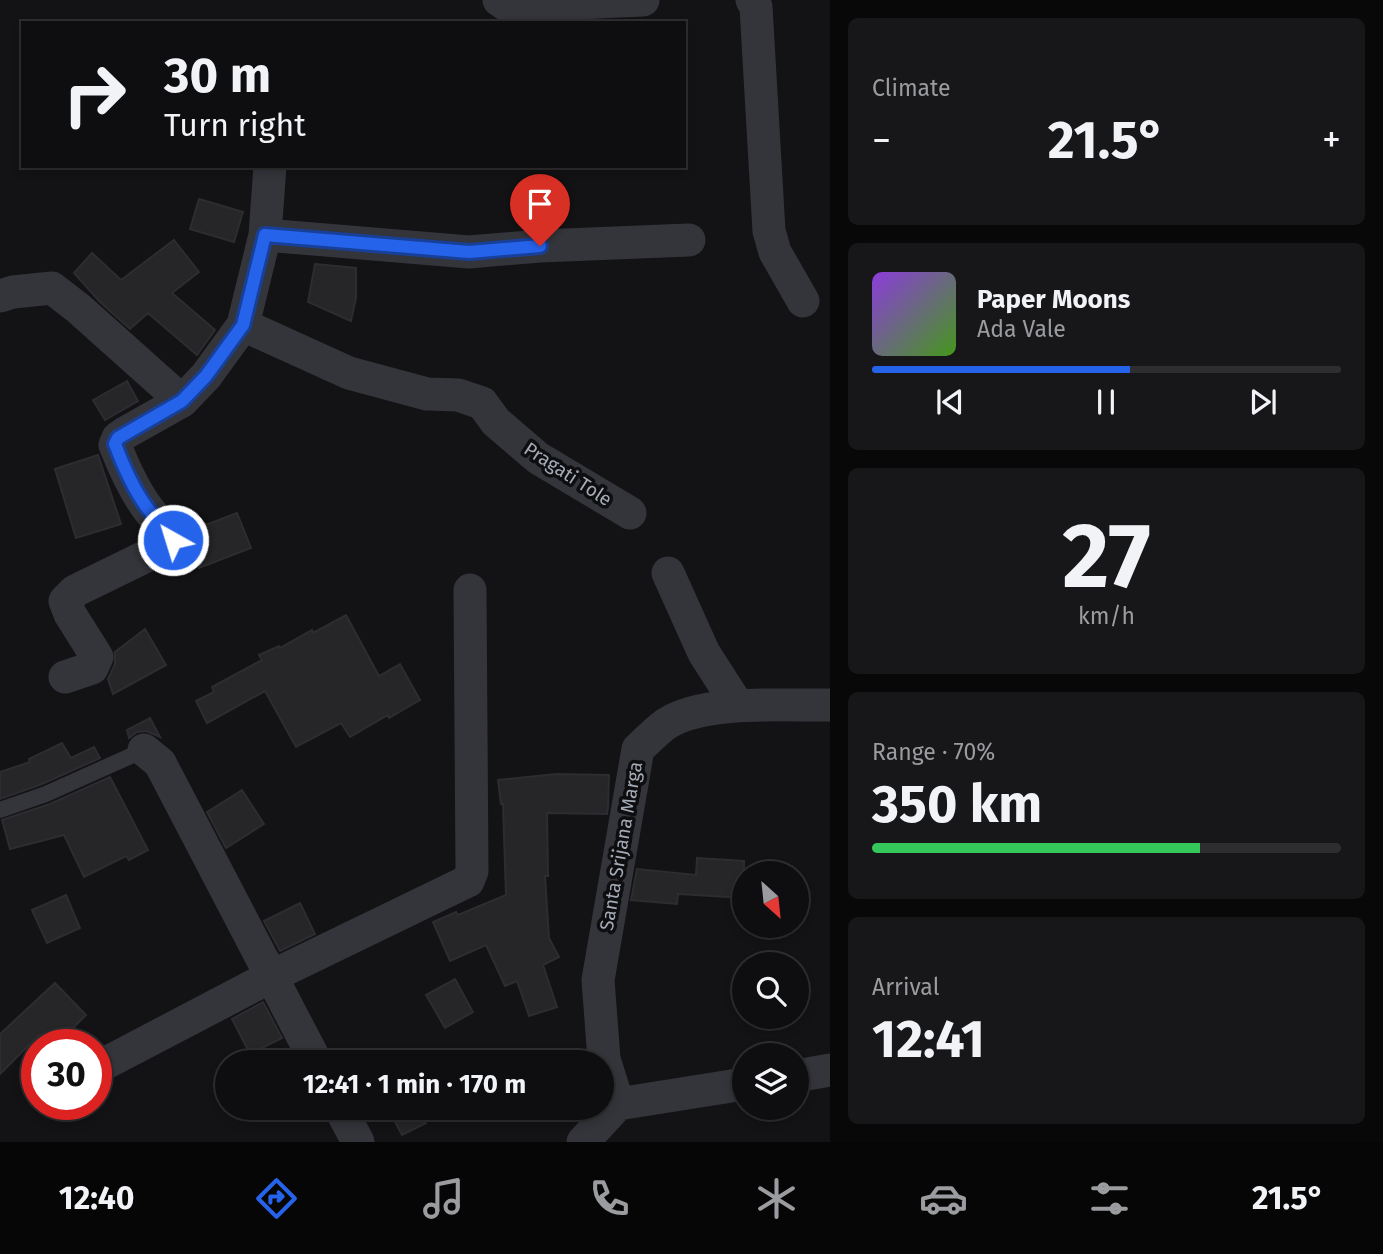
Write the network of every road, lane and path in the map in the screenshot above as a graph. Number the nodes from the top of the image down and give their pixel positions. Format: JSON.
{"nodes":[{"id":1,"x":499,"y":0,"type":"edge"},
{"id":2,"x":643,"y":0,"type":"edge"},
{"id":3,"x":752,"y":0,"type":"edge"},
{"id":4,"x":270,"y":168,"type":"edge"},
{"id":5,"x":265,"y":235,"type":"junction"},
{"id":6,"x":689,"y":240,"type":"dead end"},
{"id":7,"x":0,"y":296,"type":"edge"},
{"id":8,"x":803,"y":301,"type":"dead end"},
{"id":9,"x":243,"y":325,"type":"junction"},
{"id":10,"x":182,"y":401,"type":"junction"},
{"id":11,"x":630,"y":513,"type":"dead end"},
{"id":12,"x":668,"y":573,"type":"dead end"},
{"id":13,"x":470,"y":590,"type":"dead end"},
{"id":14,"x":65,"y":677,"type":"dead end"},
{"id":15,"x":830,"y":705,"type":"edge"},
{"id":16,"x":738,"y":706,"type":"junction"},
{"id":17,"x":144,"y":750,"type":"joint"},
{"id":18,"x":0,"y":810,"type":"edge"},
{"id":19,"x":272,"y":976,"type":"junction"},
{"id":20,"x":310,"y":1050,"type":"edge"},
{"id":21,"x":112,"y":1060,"type":"edge"},
{"id":22,"x":830,"y":1070,"type":"edge"},
{"id":23,"x":809,"y":1074,"type":"edge"},
{"id":24,"x":732,"y":1086,"type":"edge"},
{"id":25,"x":618,"y":1104,"type":"junction"},
{"id":26,"x":346,"y":1120,"type":"edge"},
{"id":27,"x":587,"y":1141,"type":"edge"},
{"id":28,"x":358,"y":1142,"type":"edge"}],
"edges":[{"from":1,"to":2,"type":"street"},
{"from":3,"to":8,"type":"street"},
{"from":4,"to":5,"type":"street"},
{"from":5,"to":6,"type":"street"},
{"from":5,"to":9,"type":"street"},
{"from":7,"to":10,"type":"street"},
{"from":9,"to":10,"type":"street"},
{"from":9,"to":11,"type":"street","name":"Pragati Tole"},
{"from":10,"to":14,"type":"street"},
{"from":12,"to":16,"type":"street"},
{"from":13,"to":19,"type":"street"},
{"from":15,"to":16,"type":"street","name":"Santa Srijana Marga"},
{"from":16,"to":25,"type":"street","name":"Santa Srijana Marga"},
{"from":17,"to":18,"type":"lane"},
{"from":17,"to":19,"type":"street"},
{"from":19,"to":20,"type":"street"},
{"from":19,"to":21,"type":"street"},
{"from":22,"to":23,"type":"street"},
{"from":24,"to":25,"type":"street"},
{"from":25,"to":27,"type":"street"},
{"from":26,"to":28,"type":"street"}]}
